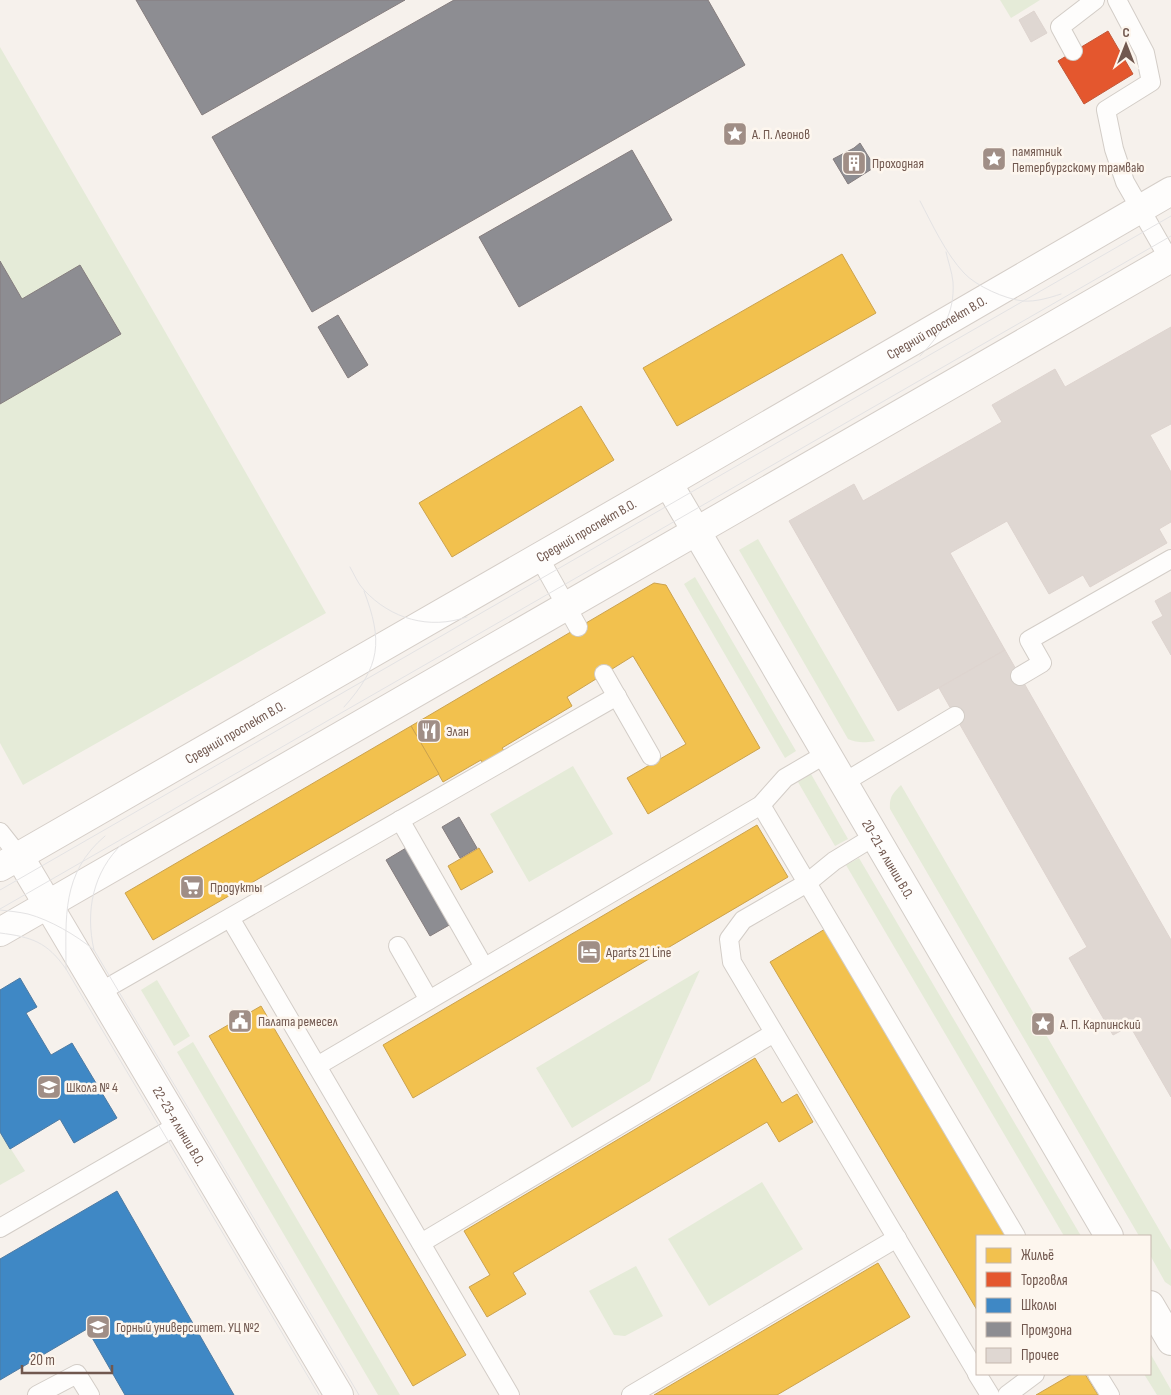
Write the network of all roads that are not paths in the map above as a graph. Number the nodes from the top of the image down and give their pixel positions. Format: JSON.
{"nodes":[{"id":1,"x":1095,"y":0,"type":"edge"},
{"id":2,"x":1117,"y":0,"type":"edge"},
{"id":3,"x":1073,"y":52,"type":"dead end"},
{"id":4,"x":1171,"y":191,"type":"edge"},
{"id":5,"x":1140,"y":209,"type":"junction"},
{"id":6,"x":1170,"y":258,"type":"edge"},
{"id":7,"x":668,"y":483,"type":"junction"},
{"id":8,"x":696,"y":531,"type":"junction"},
{"id":9,"x":539,"y":557,"type":"junction"},
{"id":10,"x":1171,"y":559,"type":"edge"},
{"id":11,"x":572,"y":616,"type":"junction"},
{"id":12,"x":604,"y":674,"type":"dead end"},
{"id":13,"x":1020,"y":676,"type":"dead end"},
{"id":14,"x":617,"y":696,"type":"junction"},
{"id":15,"x":954,"y":716,"type":"dead end"},
{"id":16,"x":826,"y":754,"type":"junction"},
{"id":17,"x":651,"y":756,"type":"dead end"},
{"id":18,"x":843,"y":782,"type":"junction"},
{"id":19,"x":761,"y":805,"type":"junction"},
{"id":20,"x":400,"y":820,"type":"junction"},
{"id":21,"x":0,"y":832,"type":"edge"},
{"id":22,"x":875,"y":836,"type":"junction"},
{"id":23,"x":10,"y":861,"type":"edge"},
{"id":24,"x":807,"y":883,"type":"junction"},
{"id":25,"x":48,"y":905,"type":"junction"},
{"id":26,"x":230,"y":918,"type":"junction"},
{"id":27,"x":0,"y":932,"type":"edge"},
{"id":28,"x":398,"y":946,"type":"dead end"},
{"id":29,"x":484,"y":967,"type":"junction"},
{"id":30,"x":100,"y":992,"type":"junction"},
{"id":31,"x":429,"y":1000,"type":"junction"},
{"id":32,"x":774,"y":1033,"type":"junction"},
{"id":33,"x":317,"y":1066,"type":"junction"},
{"id":34,"x":178,"y":1125,"type":"junction"},
{"id":35,"x":0,"y":1228,"type":"edge"},
{"id":36,"x":1015,"y":1235,"type":"edge"},
{"id":37,"x":1109,"y":1235,"type":"edge"},
{"id":38,"x":897,"y":1238,"type":"junction"},
{"id":39,"x":421,"y":1243,"type":"junction"},
{"id":40,"x":1151,"y":1306,"type":"edge"},
{"id":41,"x":1169,"y":1333,"type":"edge"},
{"id":42,"x":976,"y":1372,"type":"edge"},
{"id":43,"x":978,"y":1375,"type":"edge"},
{"id":44,"x":1034,"y":1375,"type":"edge"},
{"id":45,"x":1098,"y":1375,"type":"edge"},
{"id":46,"x":37,"y":1395,"type":"edge"},
{"id":47,"x":90,"y":1395,"type":"edge"},
{"id":48,"x":339,"y":1395,"type":"edge"},
{"id":49,"x":509,"y":1395,"type":"edge"},
{"id":50,"x":631,"y":1395,"type":"edge"},
{"id":51,"x":990,"y":1395,"type":"edge"},
{"id":52,"x":1007,"y":1395,"type":"edge"},
{"id":53,"x":1110,"y":1395,"type":"edge"}],
"edges":[{"from":1,"to":3,"type":"lane"},
{"from":2,"to":5,"type":"lane"},
{"from":4,"to":5,"type":"main road","name":"Средний проспект В.О."},
{"from":5,"to":6,"type":"lane"},
{"from":5,"to":7,"type":"main road","name":"Средний проспект В.О."},
{"from":6,"to":8,"type":"main road"},
{"from":7,"to":8,"type":"main road","name":"20-21-я линии В.О."},
{"from":7,"to":9,"type":"main road","name":"Средний проспект В.О."},
{"from":8,"to":11,"type":"main road"},
{"from":8,"to":16,"type":"main road","name":"20-21-я линии В.О."},
{"from":9,"to":11,"type":"lane"},
{"from":9,"to":23,"type":"main road","name":"Средний проспект В.О."},
{"from":10,"to":13,"type":"lane"},
{"from":11,"to":25,"type":"main road"},
{"from":12,"to":14,"type":"lane"},
{"from":14,"to":17,"type":"lane"},
{"from":14,"to":20,"type":"lane"},
{"from":15,"to":18,"type":"lane"},
{"from":16,"to":18,"type":"main road","name":"20-21-я линии В.О."},
{"from":16,"to":19,"type":"lane"},
{"from":18,"to":22,"type":"main road","name":"20-21-я линии В.О."},
{"from":19,"to":24,"type":"lane"},
{"from":19,"to":29,"type":"lane"},
{"from":20,"to":26,"type":"lane"},
{"from":20,"to":29,"type":"lane"},
{"from":21,"to":23,"type":"lane"},
{"from":22,"to":24,"type":"lane"},
{"from":22,"to":37,"type":"main road","name":"20-21-я линии В.О."},
{"from":23,"to":25,"type":"main road","name":"22-23-я линии В.О."},
{"from":24,"to":32,"type":"lane"},
{"from":24,"to":36,"type":"lane"},
{"from":25,"to":27,"type":"main road"},
{"from":25,"to":30,"type":"main road","name":"22-23-я линии В.О."},
{"from":26,"to":30,"type":"lane"},
{"from":26,"to":33,"type":"lane"},
{"from":28,"to":31,"type":"lane"},
{"from":29,"to":31,"type":"lane"},
{"from":30,"to":34,"type":"main road","name":"22-23-я линии В.О."},
{"from":31,"to":33,"type":"lane"},
{"from":32,"to":38,"type":"lane"},
{"from":32,"to":39,"type":"lane"},
{"from":33,"to":39,"type":"lane"},
{"from":34,"to":35,"type":"lane"},
{"from":34,"to":48,"type":"main road","name":"22-23-я линии В.О."},
{"from":38,"to":42,"type":"lane"},
{"from":38,"to":50,"type":"lane"},
{"from":39,"to":49,"type":"lane"},
{"from":40,"to":41,"type":"main road"},
{"from":43,"to":51,"type":"lane"},
{"from":44,"to":52,"type":"lane"},
{"from":45,"to":53,"type":"lane"},
{"from":46,"to":47,"type":"lane"}]}
